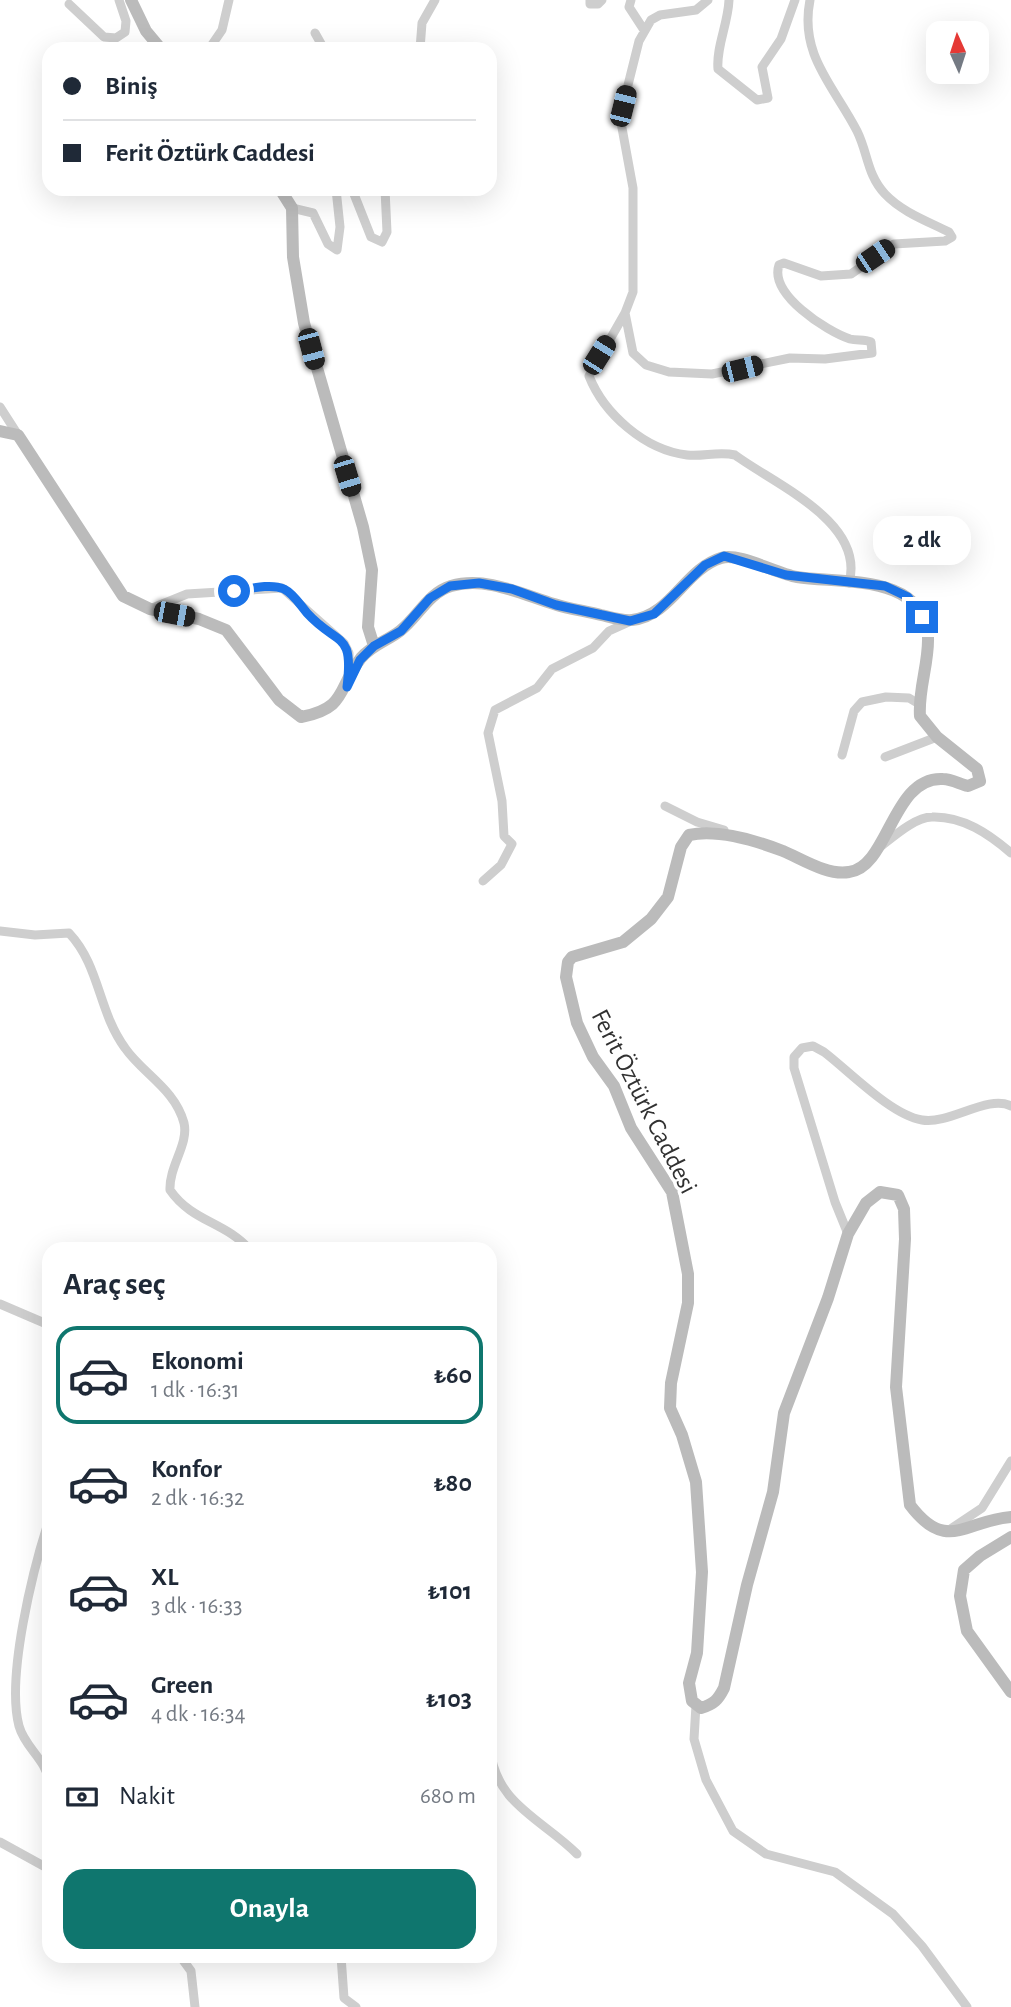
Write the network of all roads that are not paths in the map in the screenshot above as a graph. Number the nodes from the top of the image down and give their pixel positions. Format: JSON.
{"nodes":[{"id":1,"x":118,"y":0,"type":"edge"},
{"id":2,"x":131,"y":0,"type":"edge"},
{"id":3,"x":229,"y":0,"type":"edge"},
{"id":4,"x":435,"y":0,"type":"edge"},
{"id":5,"x":590,"y":0,"type":"edge"},
{"id":6,"x":602,"y":0,"type":"edge"},
{"id":7,"x":631,"y":0,"type":"edge"},
{"id":8,"x":708,"y":0,"type":"edge"},
{"id":9,"x":729,"y":0,"type":"edge"},
{"id":10,"x":795,"y":0,"type":"edge"},
{"id":11,"x":810,"y":0,"type":"edge"},
{"id":12,"x":69,"y":4,"type":"dead end"},
{"id":13,"x":644,"y":30,"type":"junction"},
{"id":14,"x":315,"y":33,"type":"dead end"},
{"id":15,"x":155,"y":42,"type":"edge"},
{"id":16,"x":214,"y":42,"type":"edge"},
{"id":17,"x":320,"y":42,"type":"edge"},
{"id":18,"x":421,"y":42,"type":"edge"},
{"id":19,"x":285,"y":196,"type":"edge"},
{"id":20,"x":337,"y":196,"type":"edge"},
{"id":21,"x":355,"y":196,"type":"edge"},
{"id":22,"x":385,"y":196,"type":"edge"},
{"id":23,"x":292,"y":208,"type":"junction"},
{"id":24,"x":625,"y":313,"type":"junction"},
{"id":25,"x":0,"y":407,"type":"edge"},
{"id":26,"x":0,"y":431,"type":"edge"},
{"id":27,"x":18,"y":435,"type":"junction"},
{"id":28,"x":849,"y":583,"type":"junction"},
{"id":29,"x":150,"y":609,"type":"junction"},
{"id":30,"x":630,"y":621,"type":"junction"},
{"id":31,"x":374,"y":646,"type":"junction"},
{"id":32,"x":347,"y":687,"type":"junction"},
{"id":33,"x":919,"y":704,"type":"junction"},
{"id":34,"x":937,"y":737,"type":"junction"},
{"id":35,"x":842,"y":755,"type":"dead end"},
{"id":36,"x":885,"y":757,"type":"dead end"},
{"id":37,"x":665,"y":806,"type":"dead end"},
{"id":38,"x":741,"y":838,"type":"junction"},
{"id":39,"x":874,"y":853,"type":"junction"},
{"id":40,"x":1011,"y":853,"type":"edge"},
{"id":41,"x":483,"y":880,"type":"dead end"},
{"id":42,"x":0,"y":931,"type":"edge"},
{"id":43,"x":1011,"y":1106,"type":"edge"},
{"id":44,"x":848,"y":1234,"type":"junction"},
{"id":45,"x":240,"y":1242,"type":"edge"},
{"id":46,"x":0,"y":1304,"type":"edge"},
{"id":47,"x":42,"y":1322,"type":"edge"},
{"id":48,"x":1011,"y":1461,"type":"edge"},
{"id":49,"x":1011,"y":1517,"type":"edge"},
{"id":50,"x":944,"y":1533,"type":"junction"},
{"id":51,"x":1011,"y":1537,"type":"edge"},
{"id":52,"x":42,"y":1542,"type":"edge"},
{"id":53,"x":1011,"y":1692,"type":"edge"},
{"id":54,"x":696,"y":1705,"type":"junction"},
{"id":55,"x":42,"y":1762,"type":"edge"},
{"id":56,"x":497,"y":1778,"type":"edge"},
{"id":57,"x":0,"y":1842,"type":"edge"},
{"id":58,"x":578,"y":1854,"type":"dead end"},
{"id":59,"x":42,"y":1865,"type":"edge"},
{"id":60,"x":185,"y":1963,"type":"edge"},
{"id":61,"x":342,"y":1963,"type":"edge"},
{"id":62,"x":195,"y":2007,"type":"edge"},
{"id":63,"x":356,"y":2007,"type":"edge"},
{"id":64,"x":967,"y":2007,"type":"edge"}],
"edges":[{"from":1,"to":12,"type":"street"},
{"from":2,"to":15,"type":"main road"},
{"from":3,"to":16,"type":"street"},
{"from":4,"to":18,"type":"street"},
{"from":5,"to":6,"type":"street"},
{"from":7,"to":13,"type":"street"},
{"from":8,"to":13,"type":"street"},
{"from":9,"to":10,"type":"street"},
{"from":11,"to":24,"type":"street"},
{"from":13,"to":24,"type":"street"},
{"from":14,"to":17,"type":"street"},
{"from":19,"to":23,"type":"main road"},
{"from":20,"to":23,"type":"street"},
{"from":21,"to":22,"type":"street"},
{"from":23,"to":31,"type":"main road"},
{"from":24,"to":28,"type":"street"},
{"from":25,"to":27,"type":"street"},
{"from":26,"to":27,"type":"main road"},
{"from":27,"to":29,"type":"main road"},
{"from":28,"to":30,"type":"main road"},
{"from":28,"to":33,"type":"main road"},
{"from":29,"to":32,"type":"main road"},
{"from":29,"to":32,"type":"street"},
{"from":30,"to":31,"type":"main road"},
{"from":30,"to":41,"type":"street"},
{"from":31,"to":32,"type":"main road"},
{"from":33,"to":34,"type":"main road"},
{"from":33,"to":35,"type":"street"},
{"from":34,"to":36,"type":"street"},
{"from":34,"to":39,"type":"main road"},
{"from":37,"to":38,"type":"street"},
{"from":38,"to":39,"type":"main road","name":"Ferit Öztürk Caddesi"},
{"from":38,"to":54,"type":"main road","name":"Ferit Öztürk Caddesi"},
{"from":39,"to":40,"type":"street"},
{"from":42,"to":45,"type":"street"},
{"from":43,"to":44,"type":"street"},
{"from":44,"to":50,"type":"main road"},
{"from":44,"to":54,"type":"main road"},
{"from":46,"to":47,"type":"street"},
{"from":48,"to":50,"type":"street"},
{"from":49,"to":50,"type":"main road"},
{"from":51,"to":53,"type":"main road"},
{"from":52,"to":55,"type":"street"},
{"from":54,"to":64,"type":"street"},
{"from":56,"to":58,"type":"street"},
{"from":57,"to":59,"type":"street"},
{"from":60,"to":62,"type":"street"},
{"from":61,"to":63,"type":"street"}]}
